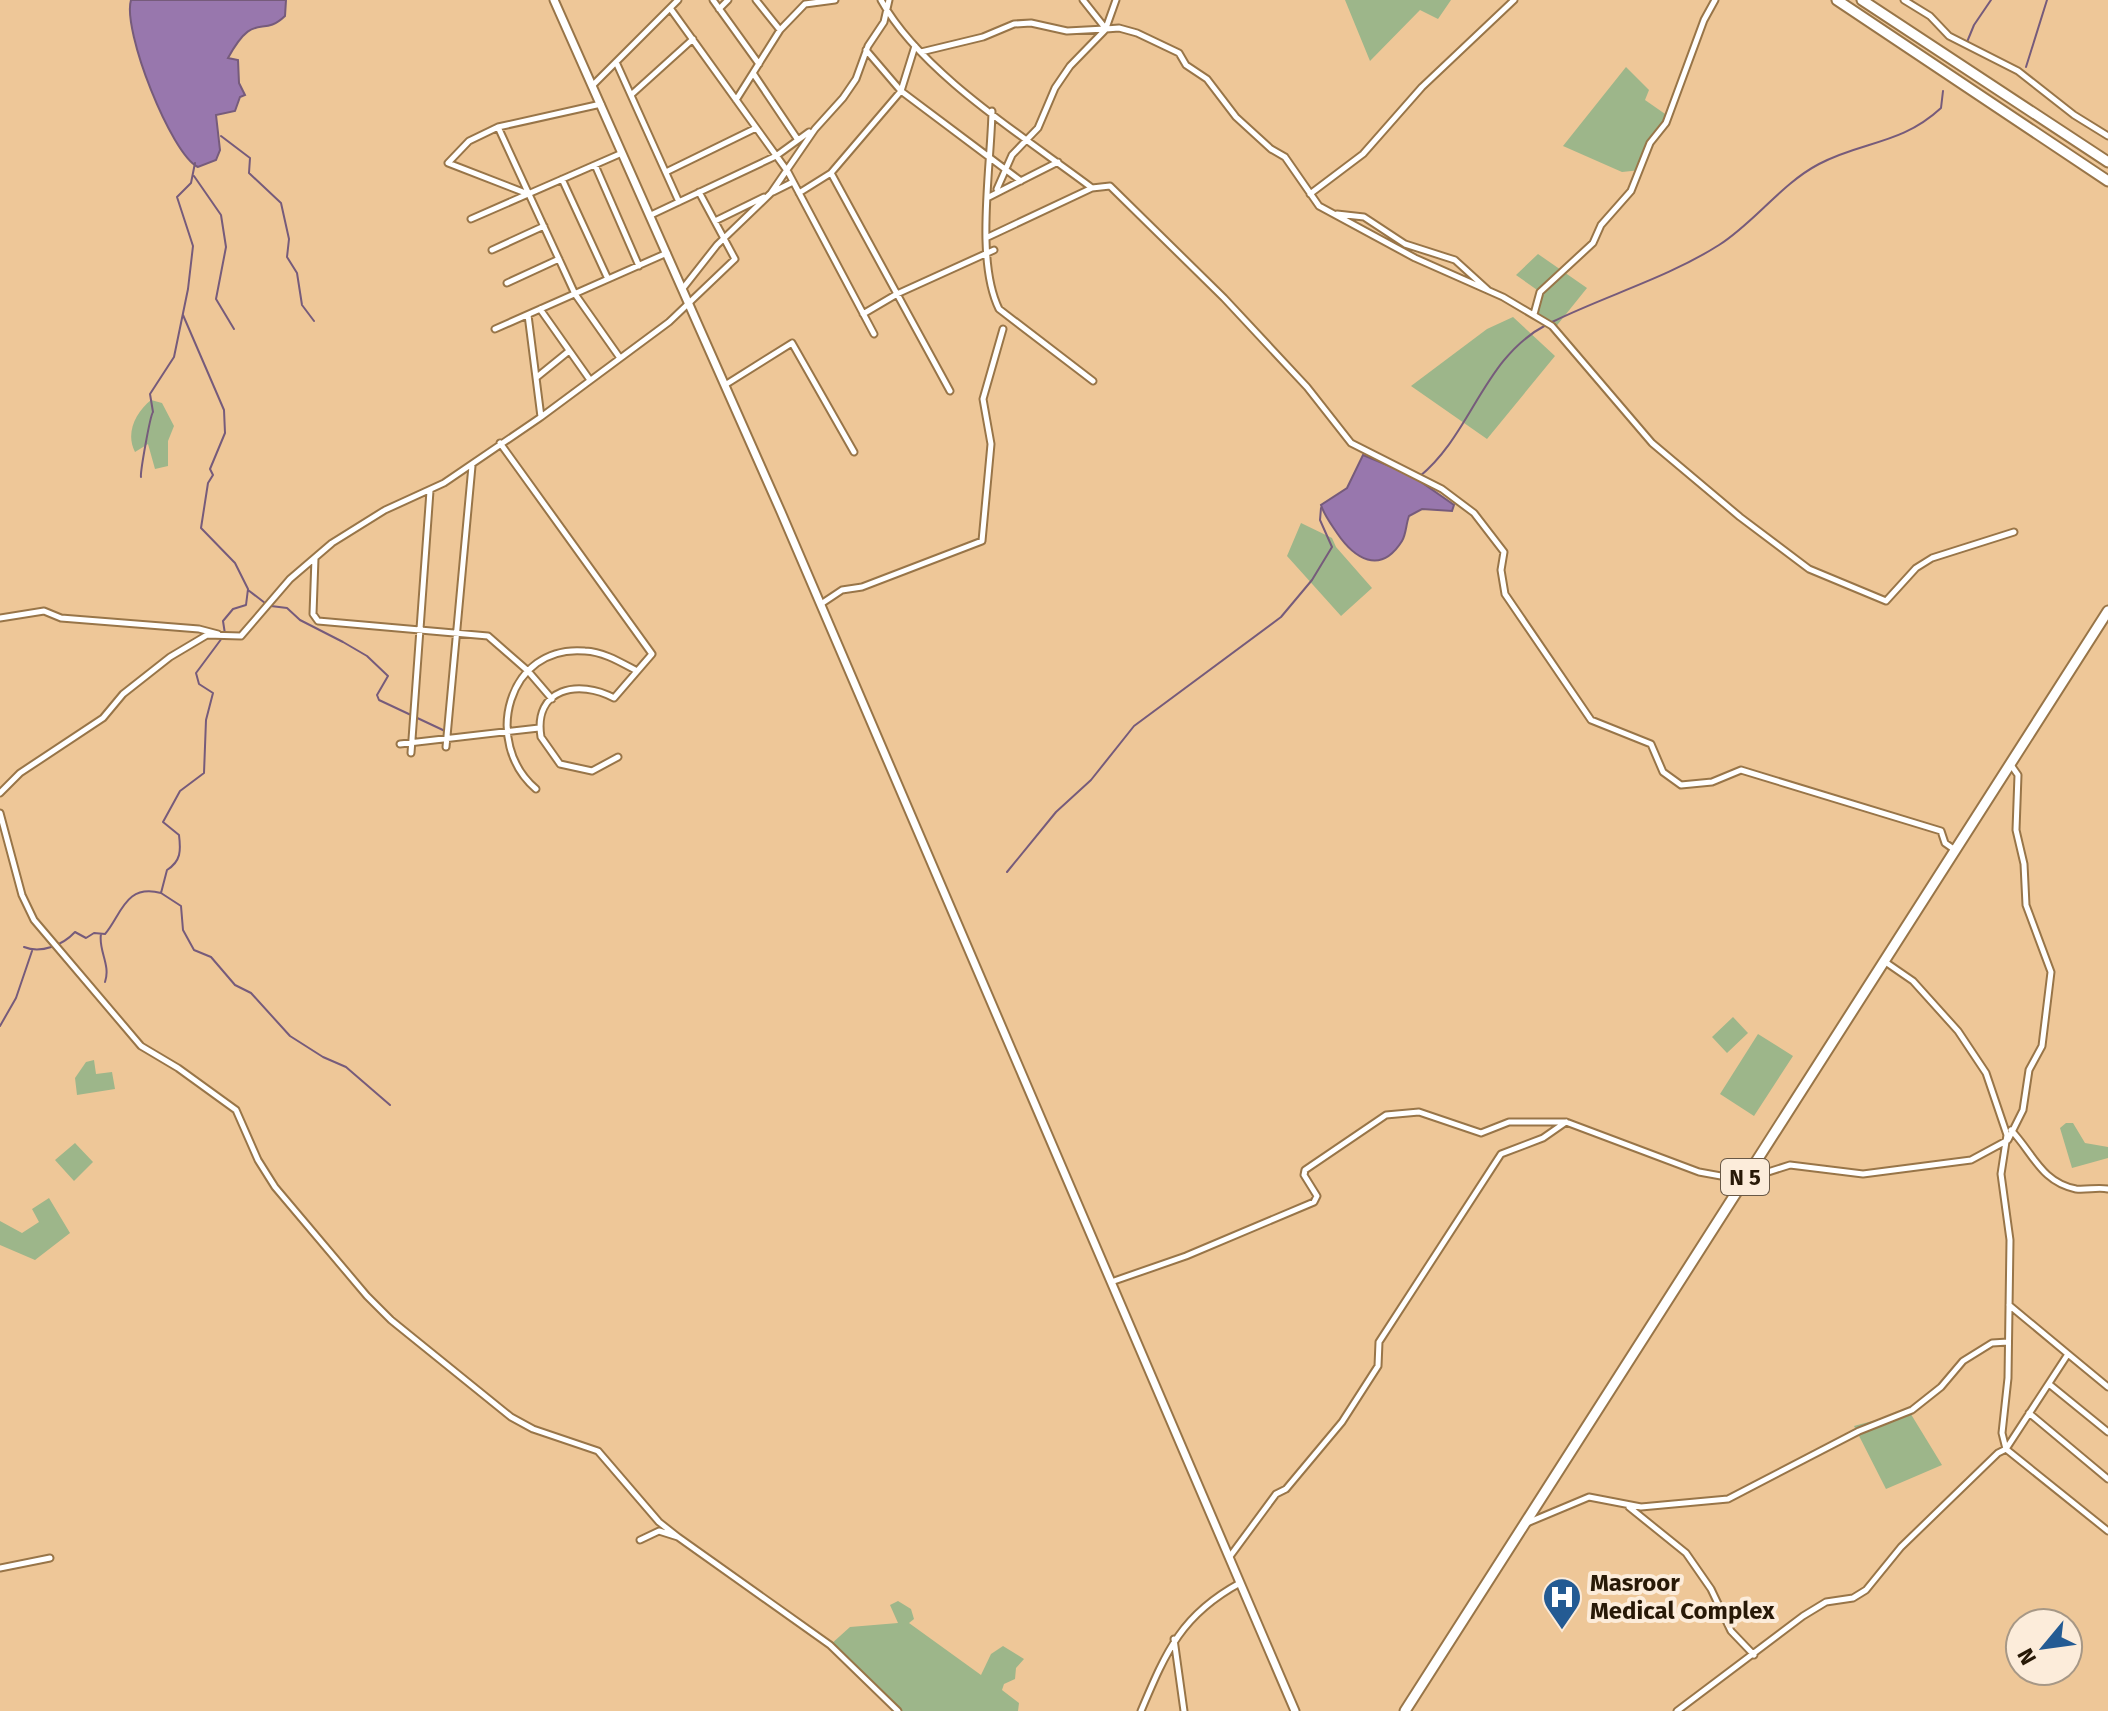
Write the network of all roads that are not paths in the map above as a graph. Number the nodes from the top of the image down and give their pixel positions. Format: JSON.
{"nodes":[{"id":1,"x":554,"y":0,"type":"edge"},
{"id":2,"x":678,"y":0,"type":"edge"},
{"id":3,"x":713,"y":0,"type":"edge"},
{"id":4,"x":728,"y":0,"type":"edge"},
{"id":5,"x":756,"y":0,"type":"edge"},
{"id":6,"x":835,"y":0,"type":"edge"},
{"id":7,"x":881,"y":0,"type":"edge"},
{"id":8,"x":889,"y":0,"type":"edge"},
{"id":9,"x":1083,"y":0,"type":"edge"},
{"id":10,"x":1116,"y":0,"type":"edge"},
{"id":11,"x":1514,"y":0,"type":"edge"},
{"id":12,"x":1715,"y":0,"type":"edge"},
{"id":13,"x":1837,"y":0,"type":"edge"},
{"id":14,"x":1862,"y":0,"type":"edge"},
{"id":15,"x":1904,"y":0,"type":"edge"},
{"id":16,"x":804,"y":2,"type":"edge"},
{"id":17,"x":670,"y":8,"type":"junction"},
{"id":18,"x":719,"y":9,"type":"junction"},
{"id":19,"x":888,"y":12,"type":"junction"},
{"id":20,"x":1106,"y":29,"type":"junction"},
{"id":21,"x":780,"y":30,"type":"junction"},
{"id":22,"x":693,"y":39,"type":"junction"},
{"id":23,"x":915,"y":46,"type":"junction"},
{"id":24,"x":866,"y":50,"type":"junction"},
{"id":25,"x":920,"y":52,"type":"junction"},
{"id":26,"x":616,"y":62,"type":"junction"},
{"id":27,"x":759,"y":64,"type":"junction"},
{"id":28,"x":753,"y":73,"type":"junction"},
{"id":29,"x":593,"y":85,"type":"junction"},
{"id":30,"x":901,"y":91,"type":"junction"},
{"id":31,"x":631,"y":95,"type":"junction"},
{"id":32,"x":736,"y":100,"type":"junction"},
{"id":33,"x":601,"y":103,"type":"junction"},
{"id":34,"x":992,"y":111,"type":"junction"},
{"id":35,"x":498,"y":127,"type":"junction"},
{"id":36,"x":756,"y":128,"type":"junction"},
{"id":37,"x":815,"y":129,"type":"junction"},
{"id":38,"x":2108,"y":136,"type":"edge"},
{"id":39,"x":798,"y":140,"type":"junction"},
{"id":40,"x":1028,"y":140,"type":"junction"},
{"id":41,"x":623,"y":153,"type":"junction"},
{"id":42,"x":776,"y":156,"type":"junction"},
{"id":43,"x":991,"y":159,"type":"junction"},
{"id":44,"x":1058,"y":162,"type":"junction"},
{"id":45,"x":2108,"y":162,"type":"edge"},
{"id":46,"x":595,"y":165,"type":"junction"},
{"id":47,"x":1005,"y":169,"type":"junction"},
{"id":48,"x":666,"y":172,"type":"junction"},
{"id":49,"x":788,"y":172,"type":"junction"},
{"id":50,"x":831,"y":173,"type":"junction"},
{"id":51,"x":562,"y":179,"type":"junction"},
{"id":52,"x":1021,"y":181,"type":"junction"},
{"id":53,"x":2108,"y":181,"type":"edge"},
{"id":54,"x":793,"y":182,"type":"junction"},
{"id":55,"x":1092,"y":188,"type":"junction"},
{"id":56,"x":997,"y":189,"type":"dead end"},
{"id":57,"x":699,"y":192,"type":"junction"},
{"id":58,"x":799,"y":193,"type":"junction"},
{"id":59,"x":529,"y":194,"type":"junction"},
{"id":60,"x":770,"y":194,"type":"junction"},
{"id":61,"x":1310,"y":194,"type":"junction"},
{"id":62,"x":989,"y":197,"type":"junction"},
{"id":63,"x":679,"y":202,"type":"junction"},
{"id":64,"x":1331,"y":213,"type":"junction"},
{"id":65,"x":651,"y":215,"type":"junction"},
{"id":66,"x":471,"y":219,"type":"dead end"},
{"id":67,"x":715,"y":221,"type":"junction"},
{"id":68,"x":544,"y":226,"type":"junction"},
{"id":69,"x":988,"y":237,"type":"junction"},
{"id":70,"x":724,"y":238,"type":"junction"},
{"id":71,"x":492,"y":250,"type":"dead end"},
{"id":72,"x":991,"y":251,"type":"junction"},
{"id":73,"x":668,"y":253,"type":"junction"},
{"id":74,"x":559,"y":259,"type":"junction"},
{"id":75,"x":639,"y":266,"type":"junction"},
{"id":76,"x":608,"y":279,"type":"junction"},
{"id":77,"x":507,"y":283,"type":"dead end"},
{"id":78,"x":684,"y":287,"type":"junction"},
{"id":79,"x":1489,"y":291,"type":"junction"},
{"id":80,"x":575,"y":294,"type":"junction"},
{"id":81,"x":897,"y":294,"type":"junction"},
{"id":82,"x":691,"y":304,"type":"junction"},
{"id":83,"x":540,"y":309,"type":"junction"},
{"id":84,"x":863,"y":314,"type":"junction"},
{"id":85,"x":528,"y":315,"type":"junction"},
{"id":86,"x":1534,"y":315,"type":"junction"},
{"id":87,"x":495,"y":329,"type":"dead end"},
{"id":88,"x":1003,"y":329,"type":"dead end"},
{"id":89,"x":874,"y":334,"type":"dead end"},
{"id":90,"x":569,"y":351,"type":"junction"},
{"id":91,"x":620,"y":358,"type":"junction"},
{"id":92,"x":536,"y":377,"type":"junction"},
{"id":93,"x":590,"y":380,"type":"junction"},
{"id":94,"x":1093,"y":381,"type":"dead end"},
{"id":95,"x":725,"y":385,"type":"junction"},
{"id":96,"x":950,"y":391,"type":"dead end"},
{"id":97,"x":541,"y":417,"type":"junction"},
{"id":98,"x":500,"y":443,"type":"junction"},
{"id":99,"x":854,"y":452,"type":"dead end"},
{"id":100,"x":473,"y":465,"type":"junction"},
{"id":101,"x":430,"y":490,"type":"junction"},
{"id":102,"x":2014,"y":532,"type":"dead end"},
{"id":103,"x":315,"y":558,"type":"junction"},
{"id":104,"x":821,"y":604,"type":"junction"},
{"id":105,"x":2108,"y":611,"type":"edge"},
{"id":106,"x":0,"y":618,"type":"edge"},
{"id":107,"x":2108,"y":618,"type":"edge"},
{"id":108,"x":420,"y":630,"type":"junction"},
{"id":109,"x":457,"y":633,"type":"junction"},
{"id":110,"x":219,"y":634,"type":"junction"},
{"id":111,"x":2088,"y":645,"type":"junction"},
{"id":112,"x":528,"y":671,"type":"junction"},
{"id":113,"x":637,"y":671,"type":"junction"},
{"id":114,"x":552,"y":699,"type":"junction"},
{"id":115,"x":539,"y":728,"type":"junction"},
{"id":116,"x":506,"y":732,"type":"junction"},
{"id":117,"x":447,"y":738,"type":"junction"},
{"id":118,"x":412,"y":742,"type":"junction"},
{"id":119,"x":400,"y":744,"type":"dead end"},
{"id":120,"x":446,"y":747,"type":"dead end"},
{"id":121,"x":411,"y":753,"type":"dead end"},
{"id":122,"x":618,"y":757,"type":"dead end"},
{"id":123,"x":2011,"y":765,"type":"junction"},
{"id":124,"x":536,"y":789,"type":"dead end"},
{"id":125,"x":0,"y":793,"type":"edge"},
{"id":126,"x":0,"y":813,"type":"edge"},
{"id":127,"x":1955,"y":851,"type":"junction"},
{"id":128,"x":1884,"y":961,"type":"junction"},
{"id":129,"x":1566,"y":1122,"type":"junction"},
{"id":130,"x":2004,"y":1126,"type":"junction"},
{"id":131,"x":2012,"y":1130,"type":"junction"},
{"id":132,"x":2008,"y":1140,"type":"junction"},
{"id":133,"x":1743,"y":1180,"type":"junction"},
{"id":134,"x":2108,"y":1189,"type":"edge"},
{"id":135,"x":1114,"y":1281,"type":"junction"},
{"id":136,"x":2008,"y":1304,"type":"junction"},
{"id":137,"x":2008,"y":1342,"type":"junction"},
{"id":138,"x":2068,"y":1354,"type":"junction"},
{"id":139,"x":2049,"y":1384,"type":"junction"},
{"id":140,"x":2108,"y":1387,"type":"edge"},
{"id":141,"x":2029,"y":1413,"type":"junction"},
{"id":142,"x":2108,"y":1432,"type":"edge"},
{"id":143,"x":2006,"y":1449,"type":"junction"},
{"id":144,"x":2108,"y":1479,"type":"edge"},
{"id":145,"x":1629,"y":1506,"type":"junction"},
{"id":146,"x":1524,"y":1524,"type":"junction"},
{"id":147,"x":2108,"y":1531,"type":"edge"},
{"id":148,"x":678,"y":1537,"type":"junction"},
{"id":149,"x":640,"y":1540,"type":"dead end"},
{"id":150,"x":1231,"y":1555,"type":"junction"},
{"id":151,"x":50,"y":1558,"type":"dead end"},
{"id":152,"x":0,"y":1568,"type":"edge"},
{"id":153,"x":1242,"y":1581,"type":"junction"},
{"id":154,"x":1174,"y":1638,"type":"junction"},
{"id":155,"x":1754,"y":1655,"type":"junction"},
{"id":156,"x":898,"y":1711,"type":"edge"},
{"id":157,"x":1141,"y":1711,"type":"edge"},
{"id":158,"x":1184,"y":1711,"type":"edge"},
{"id":159,"x":1295,"y":1711,"type":"edge"},
{"id":160,"x":1405,"y":1711,"type":"edge"},
{"id":161,"x":1677,"y":1711,"type":"edge"}],
"edges":[{"from":1,"to":29,"type":"street"},
{"from":2,"to":17,"type":"street"},
{"from":3,"to":18,"type":"street"},
{"from":4,"to":18,"type":"street"},
{"from":5,"to":21,"type":"street"},
{"from":6,"to":16,"type":"street"},
{"from":7,"to":19,"type":"street"},
{"from":8,"to":19,"type":"street"},
{"from":9,"to":20,"type":"street"},
{"from":10,"to":20,"type":"street"},
{"from":11,"to":61,"type":"street"},
{"from":12,"to":86,"type":"street"},
{"from":13,"to":53,"type":"highway"},
{"from":14,"to":45,"type":"highway"},
{"from":15,"to":38,"type":"street"},
{"from":16,"to":21,"type":"street"},
{"from":17,"to":22,"type":"street"},
{"from":17,"to":26,"type":"street"},
{"from":18,"to":27,"type":"street"},
{"from":19,"to":23,"type":"street"},
{"from":19,"to":24,"type":"street"},
{"from":20,"to":25,"type":"street"},
{"from":20,"to":40,"type":"street"},
{"from":20,"to":61,"type":"street"},
{"from":21,"to":27,"type":"street"},
{"from":22,"to":31,"type":"street"},
{"from":22,"to":32,"type":"street"},
{"from":23,"to":25,"type":"street"},
{"from":23,"to":30,"type":"street"},
{"from":24,"to":30,"type":"street"},
{"from":24,"to":37,"type":"street"},
{"from":25,"to":34,"type":"street"},
{"from":26,"to":29,"type":"street"},
{"from":26,"to":31,"type":"street"},
{"from":27,"to":28,"type":"street"},
{"from":28,"to":32,"type":"street"},
{"from":28,"to":39,"type":"street"},
{"from":29,"to":33,"type":"street"},
{"from":30,"to":43,"type":"street"},
{"from":30,"to":50,"type":"street"},
{"from":31,"to":48,"type":"street"},
{"from":32,"to":36,"type":"street"},
{"from":33,"to":35,"type":"street"},
{"from":33,"to":41,"type":"street"},
{"from":34,"to":40,"type":"street"},
{"from":34,"to":43,"type":"street"},
{"from":35,"to":59,"type":"street"},
{"from":35,"to":59,"type":"street"},
{"from":36,"to":42,"type":"street"},
{"from":36,"to":48,"type":"street"},
{"from":37,"to":39,"type":"street"},
{"from":37,"to":49,"type":"street"},
{"from":39,"to":42,"type":"street"},
{"from":40,"to":44,"type":"street"},
{"from":40,"to":47,"type":"street"},
{"from":41,"to":46,"type":"street"},
{"from":41,"to":65,"type":"street"},
{"from":42,"to":49,"type":"street"},
{"from":42,"to":57,"type":"street"},
{"from":43,"to":47,"type":"street"},
{"from":43,"to":62,"type":"street"},
{"from":44,"to":52,"type":"street"},
{"from":44,"to":55,"type":"street"},
{"from":46,"to":51,"type":"street"},
{"from":46,"to":75,"type":"street"},
{"from":47,"to":52,"type":"street"},
{"from":47,"to":56,"type":"street"},
{"from":48,"to":63,"type":"street"},
{"from":49,"to":54,"type":"street"},
{"from":49,"to":60,"type":"street"},
{"from":50,"to":58,"type":"street"},
{"from":50,"to":81,"type":"street"},
{"from":51,"to":59,"type":"street"},
{"from":51,"to":76,"type":"street"},
{"from":52,"to":62,"type":"street"},
{"from":54,"to":58,"type":"street"},
{"from":54,"to":60,"type":"street"},
{"from":55,"to":69,"type":"street"},
{"from":55,"to":127,"type":"street"},
{"from":57,"to":63,"type":"street"},
{"from":57,"to":67,"type":"street"},
{"from":58,"to":84,"type":"street"},
{"from":59,"to":66,"type":"street"},
{"from":59,"to":68,"type":"street"},
{"from":60,"to":67,"type":"street"},
{"from":60,"to":70,"type":"street"},
{"from":61,"to":64,"type":"street"},
{"from":62,"to":69,"type":"street"},
{"from":63,"to":65,"type":"street"},
{"from":64,"to":79,"type":"street"},
{"from":64,"to":79,"type":"street"},
{"from":65,"to":73,"type":"street"},
{"from":67,"to":70,"type":"street"},
{"from":68,"to":71,"type":"street"},
{"from":68,"to":74,"type":"street"},
{"from":69,"to":72,"type":"street"},
{"from":70,"to":78,"type":"street"},
{"from":70,"to":82,"type":"street"},
{"from":72,"to":81,"type":"street"},
{"from":72,"to":94,"type":"street"},
{"from":73,"to":75,"type":"street"},
{"from":73,"to":78,"type":"street"},
{"from":74,"to":77,"type":"street"},
{"from":74,"to":80,"type":"street"},
{"from":75,"to":76,"type":"street"},
{"from":76,"to":80,"type":"street"},
{"from":78,"to":82,"type":"street"},
{"from":79,"to":86,"type":"street"},
{"from":80,"to":83,"type":"street"},
{"from":80,"to":91,"type":"street"},
{"from":81,"to":84,"type":"street"},
{"from":81,"to":96,"type":"street"},
{"from":82,"to":91,"type":"street"},
{"from":82,"to":95,"type":"street"},
{"from":83,"to":85,"type":"street"},
{"from":83,"to":90,"type":"street"},
{"from":84,"to":89,"type":"street"},
{"from":85,"to":87,"type":"street"},
{"from":85,"to":92,"type":"street"},
{"from":86,"to":102,"type":"street"},
{"from":88,"to":104,"type":"street"},
{"from":90,"to":92,"type":"street"},
{"from":90,"to":93,"type":"street"},
{"from":91,"to":93,"type":"street"},
{"from":92,"to":97,"type":"street"},
{"from":93,"to":97,"type":"street"},
{"from":95,"to":99,"type":"street"},
{"from":95,"to":104,"type":"street"},
{"from":97,"to":98,"type":"street"},
{"from":98,"to":100,"type":"street"},
{"from":98,"to":113,"type":"street"},
{"from":100,"to":101,"type":"street"},
{"from":100,"to":109,"type":"street"},
{"from":101,"to":103,"type":"street"},
{"from":101,"to":108,"type":"street"},
{"from":103,"to":108,"type":"street"},
{"from":103,"to":110,"type":"street"},
{"from":104,"to":135,"type":"street"},
{"from":105,"to":111,"type":"highway","number":"N 5"},
{"from":106,"to":110,"type":"street"},
{"from":107,"to":111,"type":"highway","number":"N 5"},
{"from":108,"to":109,"type":"street"},
{"from":108,"to":118,"type":"street"},
{"from":109,"to":112,"type":"street"},
{"from":109,"to":117,"type":"street"},
{"from":110,"to":125,"type":"street"},
{"from":111,"to":123,"type":"highway","number":"N 5"},
{"from":112,"to":113,"type":"street"},
{"from":112,"to":114,"type":"street"},
{"from":112,"to":116,"type":"street"},
{"from":113,"to":114,"type":"street"},
{"from":114,"to":115,"type":"street"},
{"from":115,"to":116,"type":"street"},
{"from":115,"to":122,"type":"street"},
{"from":116,"to":117,"type":"street"},
{"from":116,"to":124,"type":"street"},
{"from":117,"to":118,"type":"street"},
{"from":117,"to":120,"type":"street"},
{"from":118,"to":119,"type":"street"},
{"from":118,"to":121,"type":"street"},
{"from":123,"to":127,"type":"highway","number":"N 5"},
{"from":123,"to":131,"type":"street"},
{"from":126,"to":148,"type":"street"},
{"from":127,"to":128,"type":"highway","number":"N 5"},
{"from":128,"to":130,"type":"street"},
{"from":128,"to":133,"type":"highway","number":"N 5"},
{"from":129,"to":133,"type":"street"},
{"from":129,"to":135,"type":"street"},
{"from":129,"to":150,"type":"street"},
{"from":130,"to":131,"type":"street"},
{"from":130,"to":132,"type":"street"},
{"from":131,"to":132,"type":"street"},
{"from":131,"to":134,"type":"street"},
{"from":132,"to":133,"type":"street"},
{"from":132,"to":136,"type":"street"},
{"from":133,"to":146,"type":"highway","number":"N 5"},
{"from":135,"to":150,"type":"street"},
{"from":136,"to":137,"type":"street"},
{"from":136,"to":138,"type":"street"},
{"from":137,"to":143,"type":"street"},
{"from":137,"to":145,"type":"street"},
{"from":138,"to":139,"type":"street"},
{"from":138,"to":140,"type":"street"},
{"from":139,"to":141,"type":"street"},
{"from":139,"to":142,"type":"street"},
{"from":141,"to":143,"type":"street"},
{"from":141,"to":144,"type":"street"},
{"from":143,"to":147,"type":"street"},
{"from":143,"to":155,"type":"street"},
{"from":145,"to":146,"type":"street"},
{"from":145,"to":155,"type":"street"},
{"from":146,"to":160,"type":"highway","number":"N 5"},
{"from":148,"to":149,"type":"street"},
{"from":148,"to":156,"type":"street"},
{"from":150,"to":153,"type":"street"},
{"from":151,"to":152,"type":"street"},
{"from":153,"to":154,"type":"street"},
{"from":153,"to":159,"type":"street"},
{"from":154,"to":157,"type":"street"},
{"from":154,"to":158,"type":"street"},
{"from":155,"to":161,"type":"street"}]}
